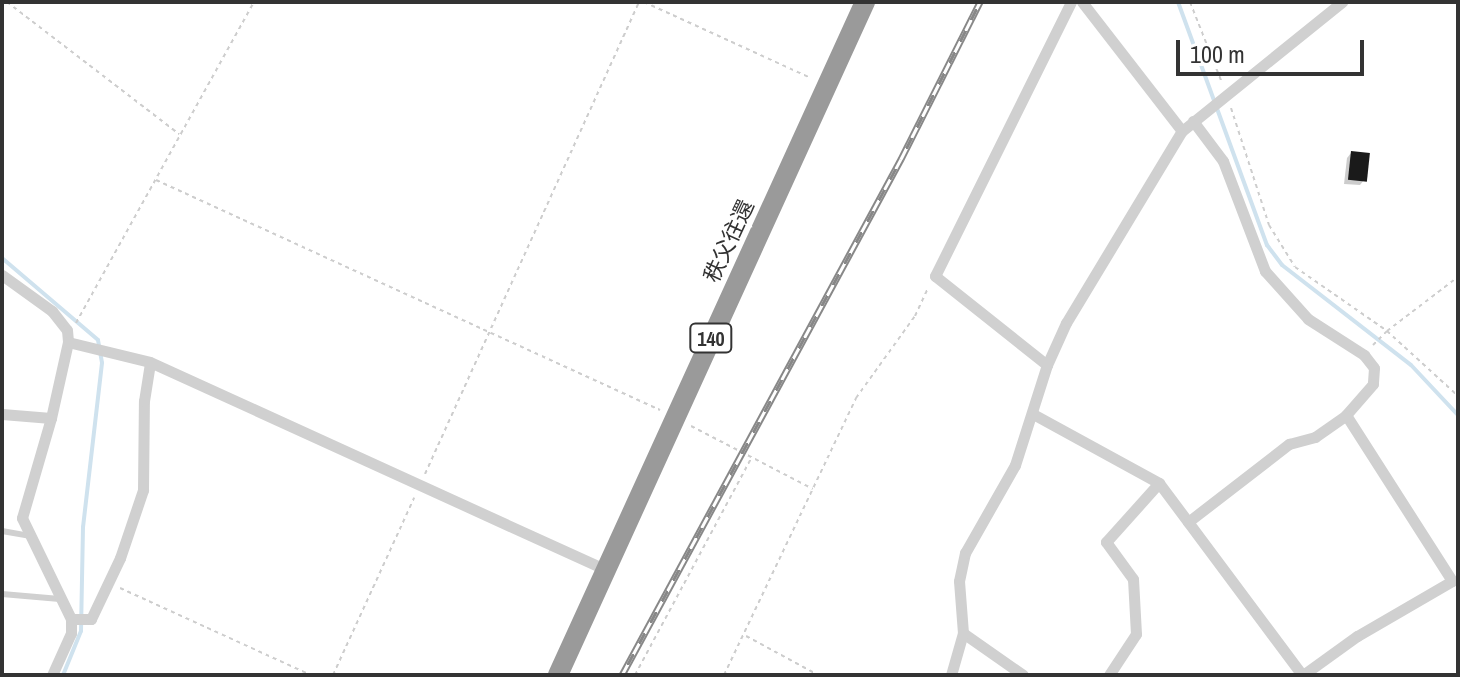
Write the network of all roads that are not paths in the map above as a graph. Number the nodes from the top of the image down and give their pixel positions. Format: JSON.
{"nodes":[{"id":1,"x":865,"y":2,"type":"edge"},
{"id":2,"x":1071,"y":2,"type":"edge"},
{"id":3,"x":1082,"y":2,"type":"edge"},
{"id":4,"x":1342,"y":2,"type":"edge"},
{"id":5,"x":1193,"y":121,"type":"junction"},
{"id":6,"x":1182,"y":131,"type":"junction"},
{"id":7,"x":2,"y":275,"type":"edge"},
{"id":8,"x":68,"y":342,"type":"junction"},
{"id":9,"x":150,"y":362,"type":"junction"},
{"id":10,"x":1047,"y":365,"type":"junction"},
{"id":11,"x":2,"y":414,"type":"edge"},
{"id":12,"x":1033,"y":414,"type":"junction"},
{"id":13,"x":1346,"y":415,"type":"junction"},
{"id":14,"x":51,"y":418,"type":"junction"},
{"id":15,"x":1159,"y":483,"type":"junction"},
{"id":16,"x":1188,"y":522,"type":"junction"},
{"id":17,"x":2,"y":531,"type":"edge"},
{"id":18,"x":31,"y":536,"type":"junction"},
{"id":19,"x":605,"y":569,"type":"junction"},
{"id":20,"x":2,"y":594,"type":"edge"},
{"id":21,"x":60,"y":599,"type":"junction"},
{"id":22,"x":78,"y":619,"type":"junction"},
{"id":23,"x":963,"y":633,"type":"junction"},
{"id":24,"x":52,"y":675,"type":"edge"},
{"id":25,"x":558,"y":675,"type":"edge"},
{"id":26,"x":951,"y":675,"type":"edge"},
{"id":27,"x":1023,"y":675,"type":"edge"},
{"id":28,"x":1109,"y":675,"type":"edge"},
{"id":29,"x":1302,"y":675,"type":"edge"}],
"edges":[{"from":1,"to":19,"type":"highway","name":"秩父往還","number":"140"},
{"from":2,"to":10,"type":"street"},
{"from":3,"to":6,"type":"street"},
{"from":4,"to":5,"type":"street"},
{"from":5,"to":6,"type":"street"},
{"from":5,"to":13,"type":"street"},
{"from":6,"to":10,"type":"street"},
{"from":7,"to":8,"type":"street"},
{"from":8,"to":9,"type":"street"},
{"from":8,"to":14,"type":"street"},
{"from":9,"to":19,"type":"street"},
{"from":9,"to":22,"type":"street"},
{"from":10,"to":12,"type":"street"},
{"from":11,"to":14,"type":"street"},
{"from":12,"to":15,"type":"street"},
{"from":12,"to":23,"type":"street"},
{"from":13,"to":16,"type":"street"},
{"from":13,"to":29,"type":"street"},
{"from":14,"to":18,"type":"street"},
{"from":15,"to":16,"type":"street"},
{"from":15,"to":28,"type":"street"},
{"from":16,"to":29,"type":"street"},
{"from":17,"to":18,"type":"lane"},
{"from":18,"to":21,"type":"street"},
{"from":19,"to":25,"type":"highway","name":"秩父往還","number":"140"},
{"from":20,"to":21,"type":"lane"},
{"from":21,"to":22,"type":"street"},
{"from":22,"to":24,"type":"street"},
{"from":23,"to":26,"type":"street"},
{"from":23,"to":27,"type":"street"}]}
